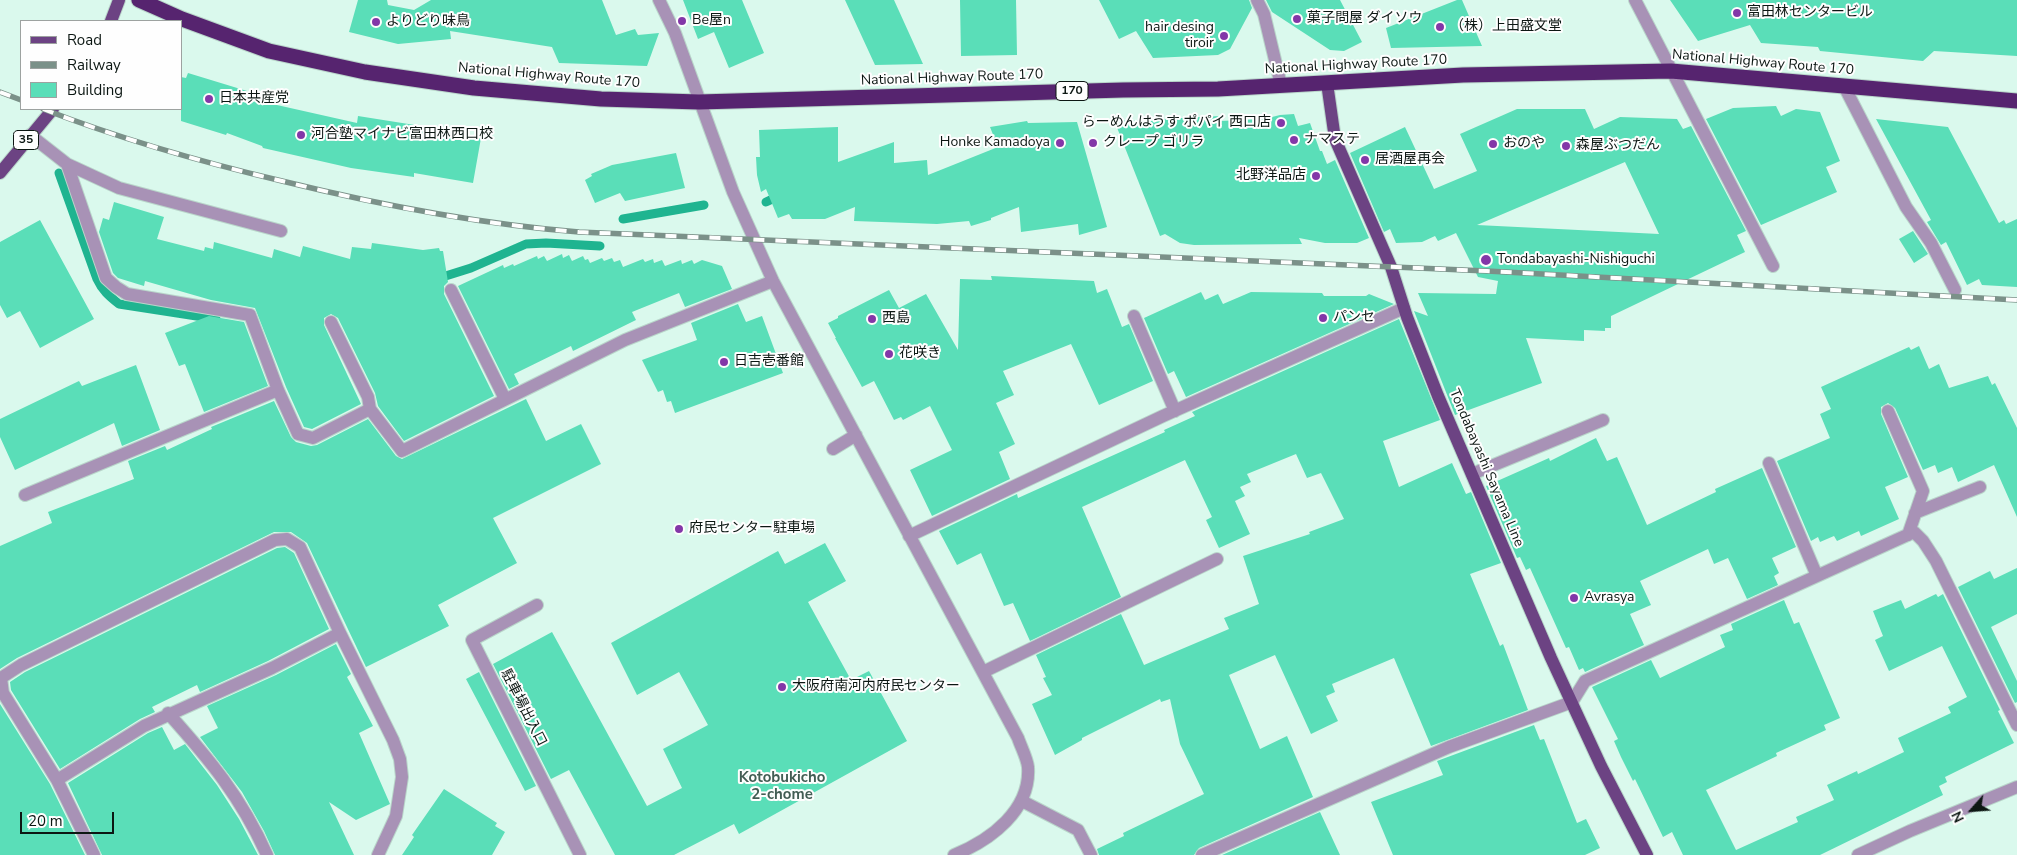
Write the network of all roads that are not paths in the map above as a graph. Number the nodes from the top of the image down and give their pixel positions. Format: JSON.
{"nodes":[{"id":1,"x":119,"y":0,"type":"edge"},
{"id":2,"x":139,"y":0,"type":"edge"},
{"id":3,"x":659,"y":0,"type":"edge"},
{"id":4,"x":1257,"y":0,"type":"edge"},
{"id":5,"x":1635,"y":0,"type":"edge"},
{"id":6,"x":111,"y":20,"type":"edge"},
{"id":7,"x":1671,"y":71,"type":"junction"},
{"id":8,"x":1327,"y":83,"type":"junction"},
{"id":9,"x":1281,"y":85,"type":"junction"},
{"id":10,"x":1844,"y":86,"type":"junction"},
{"id":11,"x":2017,"y":101,"type":"edge"},
{"id":12,"x":699,"y":102,"type":"junction"},
{"id":13,"x":52,"y":110,"type":"edge"},
{"id":14,"x":30,"y":135,"type":"junction"},
{"id":15,"x":67,"y":164,"type":"junction"},
{"id":16,"x":0,"y":173,"type":"edge"},
{"id":17,"x":281,"y":231,"type":"dead end"},
{"id":18,"x":1773,"y":266,"type":"dead end"},
{"id":19,"x":773,"y":281,"type":"junction"},
{"id":20,"x":451,"y":290,"type":"dead end"},
{"id":21,"x":1955,"y":290,"type":"dead end"},
{"id":22,"x":1404,"y":308,"type":"junction"},
{"id":23,"x":1134,"y":316,"type":"dead end"},
{"id":24,"x":331,"y":322,"type":"dead end"},
{"id":25,"x":278,"y":390,"type":"junction"},
{"id":26,"x":505,"y":399,"type":"junction"},
{"id":27,"x":370,"y":409,"type":"junction"},
{"id":28,"x":1175,"y":411,"type":"junction"},
{"id":29,"x":1888,"y":411,"type":"dead end"},
{"id":30,"x":1603,"y":420,"type":"dead end"},
{"id":31,"x":856,"y":435,"type":"junction"},
{"id":32,"x":833,"y":449,"type":"dead end"},
{"id":33,"x":1769,"y":463,"type":"dead end"},
{"id":34,"x":1472,"y":474,"type":"junction"},
{"id":35,"x":1980,"y":487,"type":"dead end"},
{"id":36,"x":25,"y":495,"type":"dead end"},
{"id":37,"x":1916,"y":513,"type":"junction"},
{"id":38,"x":1908,"y":534,"type":"junction"},
{"id":39,"x":909,"y":536,"type":"junction"},
{"id":40,"x":1217,"y":559,"type":"dead end"},
{"id":41,"x":1818,"y":576,"type":"junction"},
{"id":42,"x":537,"y":604,"type":"dead end"},
{"id":43,"x":340,"y":633,"type":"junction"},
{"id":44,"x":983,"y":672,"type":"junction"},
{"id":45,"x":1572,"y":702,"type":"junction"},
{"id":46,"x":168,"y":713,"type":"junction"},
{"id":47,"x":2017,"y":724,"type":"edge"},
{"id":48,"x":57,"y":780,"type":"junction"},
{"id":49,"x":2017,"y":787,"type":"edge"},
{"id":50,"x":1022,"y":801,"type":"junction"},
{"id":51,"x":94,"y":855,"type":"edge"},
{"id":52,"x":267,"y":855,"type":"edge"},
{"id":53,"x":378,"y":855,"type":"edge"},
{"id":54,"x":580,"y":855,"type":"edge"},
{"id":55,"x":954,"y":855,"type":"edge"},
{"id":56,"x":1091,"y":855,"type":"edge"},
{"id":57,"x":1202,"y":855,"type":"edge"},
{"id":58,"x":1647,"y":855,"type":"edge"},
{"id":59,"x":1858,"y":855,"type":"edge"}],
"edges":[{"from":1,"to":6,"type":"main road"},
{"from":2,"to":12,"type":"highway","name":"National Highway Route 170","number":"170"},
{"from":3,"to":12,"type":"street"},
{"from":4,"to":9,"type":"street"},
{"from":5,"to":7,"type":"street"},
{"from":7,"to":8,"type":"highway","name":"National Highway Route 170","number":"170"},
{"from":7,"to":10,"type":"highway","name":"National Highway Route 170","number":"170"},
{"from":7,"to":18,"type":"street"},
{"from":8,"to":9,"type":"highway","name":"National Highway Route 170","number":"170"},
{"from":8,"to":22,"type":"main road","name":"Tondabayashi Sayama Line"},
{"from":9,"to":12,"type":"highway","name":"National Highway Route 170","number":"170"},
{"from":10,"to":11,"type":"highway","name":"National Highway Route 170","number":"170"},
{"from":10,"to":21,"type":"street"},
{"from":12,"to":19,"type":"street"},
{"from":13,"to":14,"type":"main road","number":"35"},
{"from":14,"to":15,"type":"street"},
{"from":14,"to":16,"type":"main road","number":"35"},
{"from":15,"to":17,"type":"street"},
{"from":15,"to":25,"type":"street"},
{"from":19,"to":26,"type":"street"},
{"from":19,"to":31,"type":"street"},
{"from":20,"to":26,"type":"street"},
{"from":22,"to":28,"type":"street"},
{"from":22,"to":34,"type":"main road","name":"Tondabayashi Sayama Line"},
{"from":23,"to":28,"type":"street"},
{"from":24,"to":27,"type":"street"},
{"from":25,"to":27,"type":"street"},
{"from":25,"to":36,"type":"street"},
{"from":26,"to":27,"type":"street"},
{"from":28,"to":39,"type":"street"},
{"from":29,"to":37,"type":"street"},
{"from":30,"to":34,"type":"street"},
{"from":31,"to":32,"type":"street"},
{"from":31,"to":39,"type":"street"},
{"from":33,"to":41,"type":"street"},
{"from":34,"to":45,"type":"main road","name":"Tondabayashi Sayama Line"},
{"from":35,"to":37,"type":"street"},
{"from":37,"to":38,"type":"street"},
{"from":38,"to":41,"type":"street"},
{"from":38,"to":47,"type":"street"},
{"from":39,"to":44,"type":"street"},
{"from":40,"to":44,"type":"street"},
{"from":41,"to":45,"type":"street"},
{"from":42,"to":54,"type":"street","name":"駐車場出入口"},
{"from":43,"to":46,"type":"street"},
{"from":43,"to":48,"type":"street"},
{"from":43,"to":53,"type":"street"},
{"from":44,"to":50,"type":"street"},
{"from":45,"to":57,"type":"street"},
{"from":45,"to":58,"type":"main road","name":"Tondabayashi Sayama Line"},
{"from":46,"to":48,"type":"street"},
{"from":46,"to":52,"type":"street"},
{"from":48,"to":51,"type":"street"},
{"from":49,"to":59,"type":"street"},
{"from":50,"to":55,"type":"street"},
{"from":50,"to":56,"type":"street"}]}
